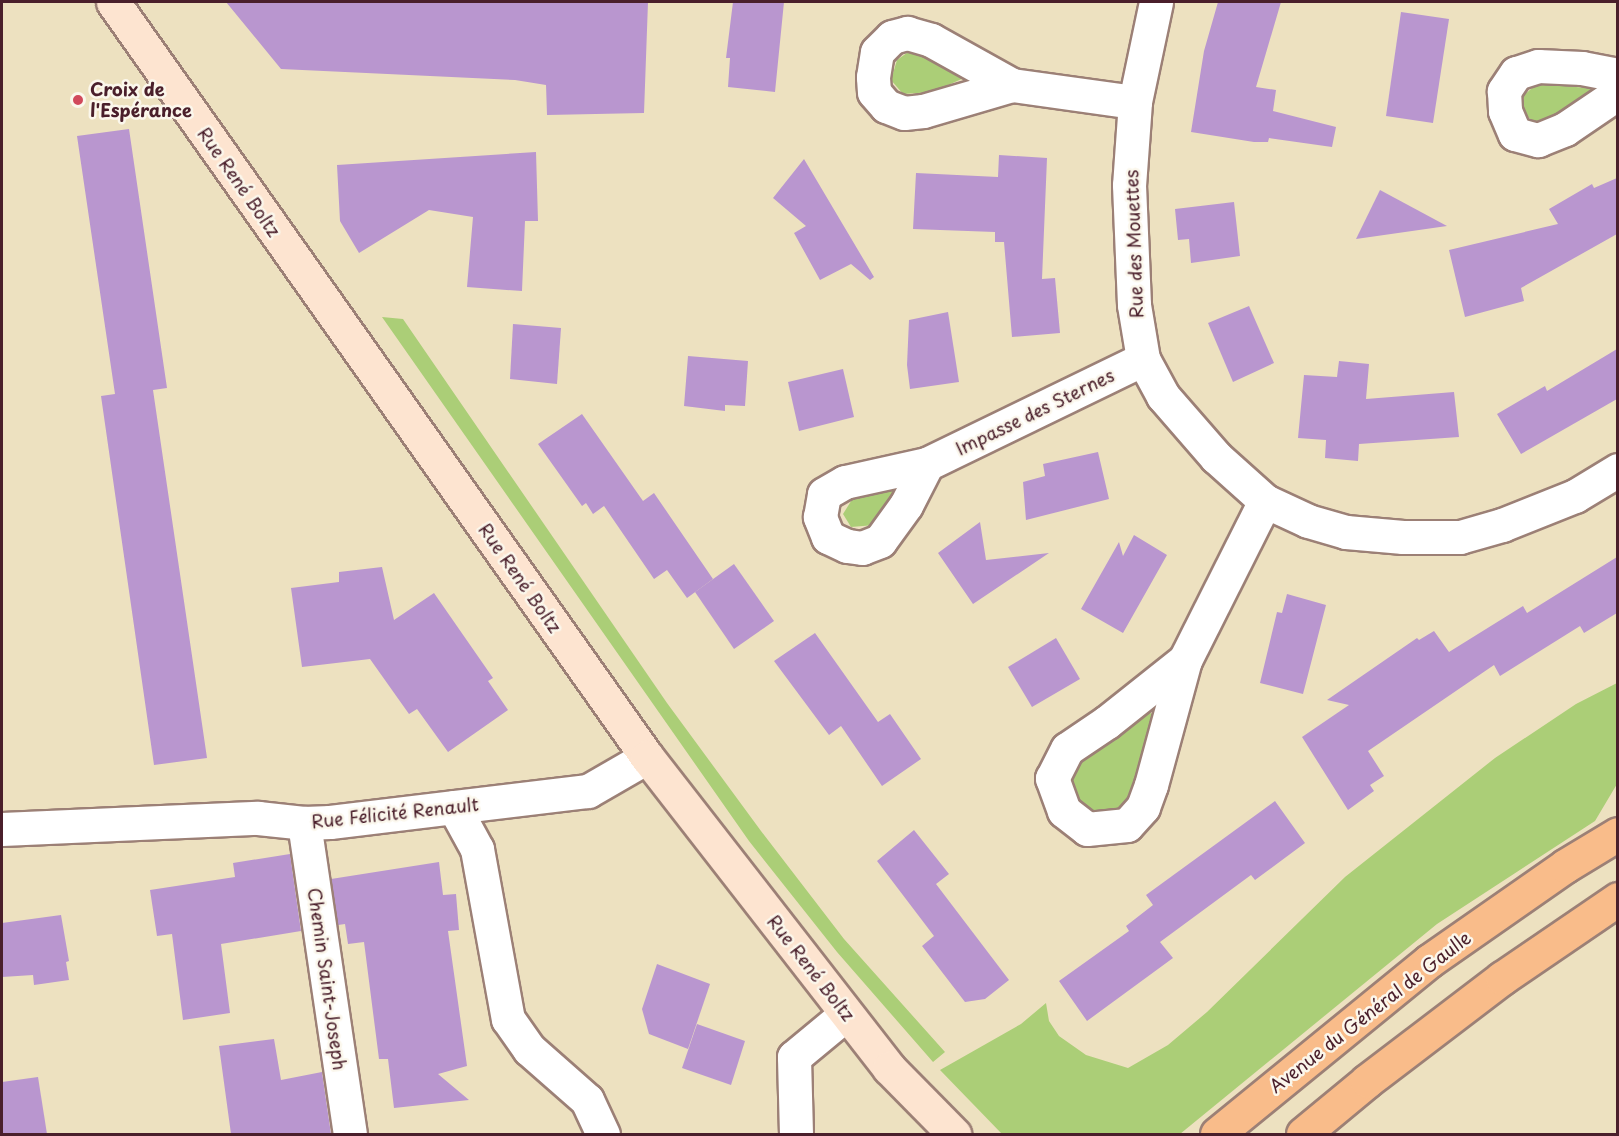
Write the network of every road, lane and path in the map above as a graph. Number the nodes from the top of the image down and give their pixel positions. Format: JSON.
{"nodes":[{"id":1,"x":113,"y":2,"type":"edge"},
{"id":2,"x":1156,"y":2,"type":"edge"},
{"id":3,"x":1617,"y":75,"type":"edge"},
{"id":4,"x":1012,"y":85,"type":"dead end"},
{"id":5,"x":1617,"y":93,"type":"edge"},
{"id":6,"x":1135,"y":102,"type":"junction"},
{"id":7,"x":1143,"y":359,"type":"junction"},
{"id":8,"x":927,"y":464,"type":"dead end"},
{"id":9,"x":1617,"y":470,"type":"edge"},
{"id":10,"x":1265,"y":501,"type":"junction"},
{"id":11,"x":1185,"y":660,"type":"junction"},
{"id":12,"x":647,"y":757,"type":"junction"},
{"id":13,"x":454,"y":807,"type":"junction"},
{"id":14,"x":304,"y":823,"type":"junction"},
{"id":15,"x":2,"y":830,"type":"edge"},
{"id":16,"x":1617,"y":834,"type":"edge"},
{"id":17,"x":1617,"y":899,"type":"edge"},
{"id":18,"x":846,"y":1014,"type":"junction"},
{"id":19,"x":350,"y":1134,"type":"edge"},
{"id":20,"x":603,"y":1134,"type":"edge"},
{"id":21,"x":796,"y":1134,"type":"edge"},
{"id":22,"x":954,"y":1134,"type":"edge"},
{"id":23,"x":1217,"y":1134,"type":"edge"},
{"id":24,"x":1303,"y":1134,"type":"edge"}],
"edges":[{"from":1,"to":12,"type":"main road","name":"Rue René Boltz"},
{"from":2,"to":6,"type":"street","name":"Rue des Mouettes"},
{"from":3,"to":5,"type":"street"},
{"from":4,"to":6,"type":"street"},
{"from":6,"to":7,"type":"street","name":"Rue des Mouettes"},
{"from":7,"to":8,"type":"street","name":"Impasse des Sternes"},
{"from":7,"to":10,"type":"street","name":"Rue des Mouettes"},
{"from":9,"to":10,"type":"street","name":"Rue des Mouettes"},
{"from":10,"to":11,"type":"street"},
{"from":11,"to":11,"type":"street"},
{"from":12,"to":13,"type":"street","name":"Rue Félicité Renault"},
{"from":12,"to":18,"type":"main road","name":"Rue René Boltz"},
{"from":13,"to":14,"type":"street","name":"Rue Félicité Renault"},
{"from":13,"to":20,"type":"street"},
{"from":14,"to":15,"type":"street","name":"Rue Félicité Renault"},
{"from":14,"to":19,"type":"street","name":"Chemin Saint-Joseph"},
{"from":16,"to":23,"type":"main road","name":"Avenue du Général de Gaulle"},
{"from":17,"to":24,"type":"main road"},
{"from":18,"to":21,"type":"street"},
{"from":18,"to":22,"type":"main road","name":"Rue René Boltz"}]}
